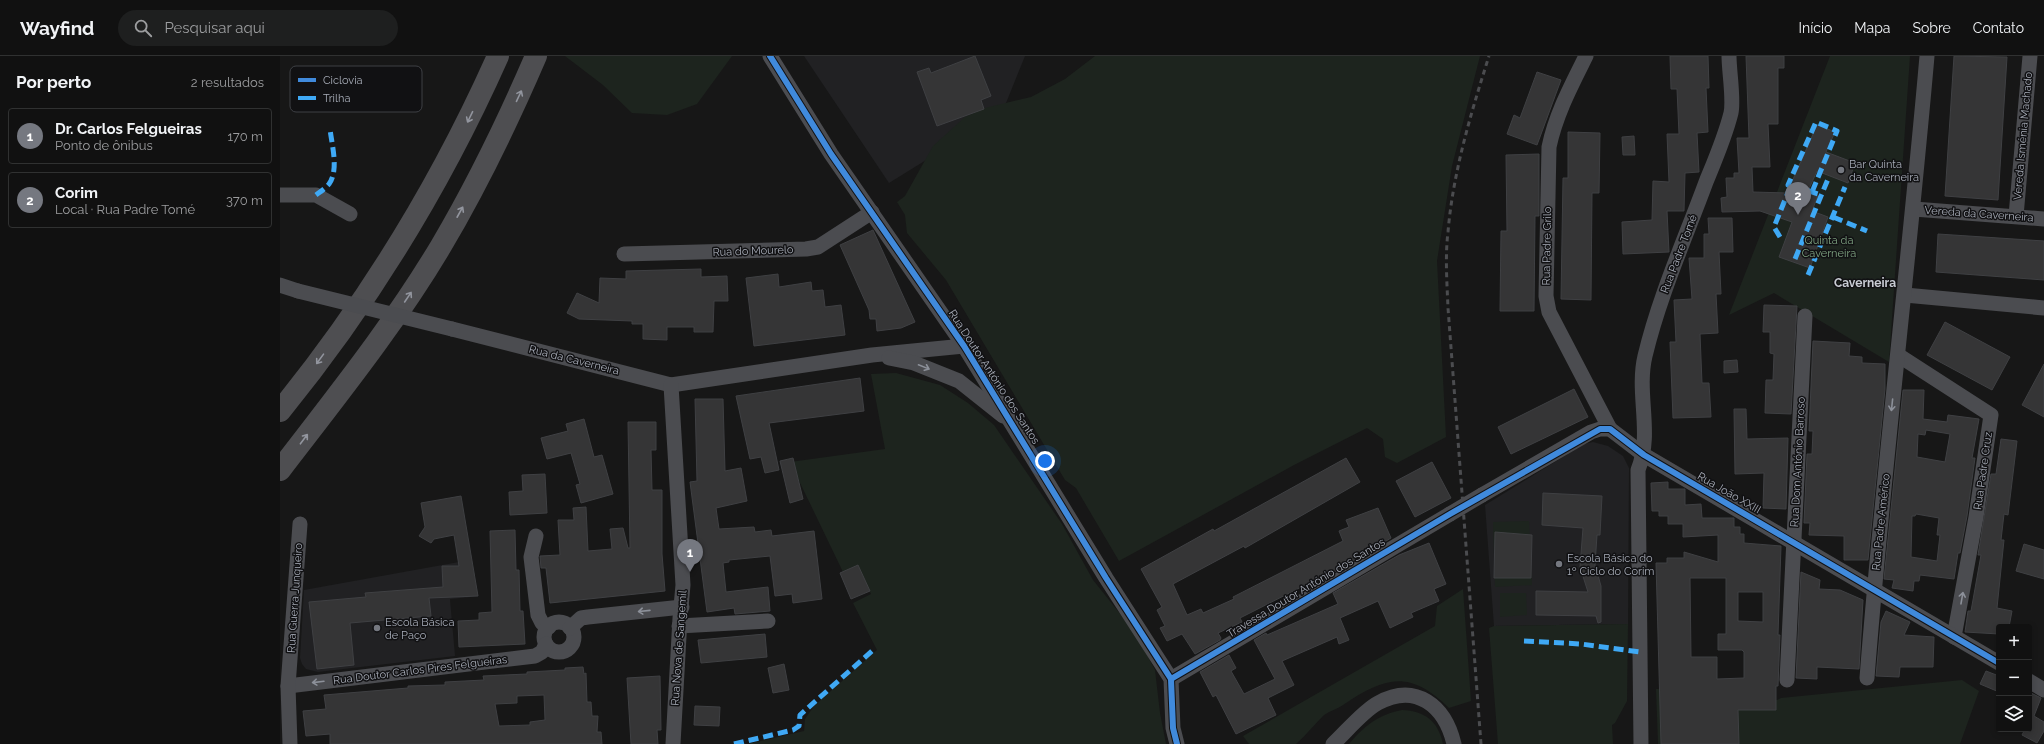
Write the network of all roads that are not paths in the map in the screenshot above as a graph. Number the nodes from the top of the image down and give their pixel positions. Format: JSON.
{"nodes":[{"id":1,"x":498,"y":56,"type":"edge"},
{"id":2,"x":536,"y":56,"type":"edge"},
{"id":3,"x":770,"y":56,"type":"edge"},
{"id":4,"x":1586,"y":56,"type":"edge"},
{"id":5,"x":1729,"y":56,"type":"edge"},
{"id":6,"x":1927,"y":56,"type":"edge"},
{"id":7,"x":2030,"y":56,"type":"edge"},
{"id":8,"x":280,"y":195,"type":"edge"},
{"id":9,"x":1914,"y":208,"type":"junction"},
{"id":10,"x":872,"y":212,"type":"junction"},
{"id":11,"x":350,"y":214,"type":"dead end"},
{"id":12,"x":2016,"y":216,"type":"junction"},
{"id":13,"x":2044,"y":219,"type":"edge"},
{"id":14,"x":624,"y":254,"type":"dead end"},
{"id":15,"x":280,"y":286,"type":"edge"},
{"id":16,"x":1905,"y":295,"type":"junction"},
{"id":17,"x":2044,"y":308,"type":"edge"},
{"id":18,"x":1805,"y":316,"type":"dead end"},
{"id":19,"x":964,"y":346,"type":"junction"},
{"id":20,"x":872,"y":355,"type":"junction"},
{"id":21,"x":1897,"y":361,"type":"junction"},
{"id":22,"x":671,"y":385,"type":"junction"},
{"id":23,"x":280,"y":411,"type":"edge"},
{"id":24,"x":1012,"y":423,"type":"junction"},
{"id":25,"x":1610,"y":429,"type":"junction"},
{"id":26,"x":1644,"y":455,"type":"junction"},
{"id":27,"x":280,"y":470,"type":"edge"},
{"id":28,"x":300,"y":524,"type":"dead end"},
{"id":29,"x":536,"y":536,"type":"dead end"},
{"id":30,"x":1794,"y":543,"type":"junction"},
{"id":31,"x":1874,"y":590,"type":"junction"},
{"id":32,"x":682,"y":607,"type":"junction"},
{"id":33,"x":768,"y":621,"type":"dead end"},
{"id":34,"x":679,"y":626,"type":"junction"},
{"id":35,"x":549,"y":627,"type":"junction"},
{"id":36,"x":570,"y":628,"type":"junction"},
{"id":37,"x":1954,"y":636,"type":"junction"},
{"id":38,"x":546,"y":644,"type":"junction"},
{"id":39,"x":1996,"y":661,"type":"edge"},
{"id":40,"x":1867,"y":678,"type":"dead end"},
{"id":41,"x":1171,"y":679,"type":"junction"},
{"id":42,"x":1787,"y":680,"type":"dead end"},
{"id":43,"x":2032,"y":684,"type":"edge"},
{"id":44,"x":288,"y":686,"type":"junction"},
{"id":45,"x":2044,"y":690,"type":"edge"},
{"id":46,"x":290,"y":744,"type":"edge"},
{"id":47,"x":673,"y":744,"type":"edge"},
{"id":48,"x":1177,"y":744,"type":"edge"},
{"id":49,"x":1333,"y":744,"type":"edge"},
{"id":50,"x":1454,"y":744,"type":"edge"},
{"id":51,"x":1641,"y":744,"type":"edge"}],
"edges":[{"from":1,"to":23,"type":"highway","one_way":true},
{"from":27,"to":2,"type":"highway","one_way":true},
{"from":3,"to":10,"type":"street","name":"Rua Doutor António dos Santos"},
{"from":4,"to":25,"type":"street","name":"Rua Padre Grilo"},
{"from":5,"to":26,"type":"street","name":"Rua Padre Tomé"},
{"from":6,"to":9,"type":"street","name":"Rua Padre Américo"},
{"from":7,"to":12,"type":"street","name":"Vereda Isménia Machado"},
{"from":8,"to":11,"type":"street"},
{"from":9,"to":12,"type":"street","name":"Vereda da Caverneira"},
{"from":9,"to":16,"type":"street","name":"Rua Padre Américo"},
{"from":10,"to":14,"type":"street","name":"Rua do Mourelo"},
{"from":10,"to":19,"type":"street","name":"Rua Doutor António dos Santos"},
{"from":12,"to":13,"type":"street","name":"Vereda da Caverneira"},
{"from":15,"to":22,"type":"street","name":"Rua da Caverneira","bridge":true},
{"from":16,"to":17,"type":"street"},
{"from":16,"to":21,"type":"street","name":"Rua Padre Américo"},
{"from":18,"to":30,"type":"street","name":"Rua Dom António Barroso"},
{"from":19,"to":20,"type":"street","name":"Rua da Caverneira"},
{"from":19,"to":24,"type":"street","name":"Rua Doutor António dos Santos"},
{"from":20,"to":22,"type":"street","name":"Rua da Caverneira"},
{"from":20,"to":24,"type":"street","name":"Rua da Caverneira","one_way":true},
{"from":21,"to":31,"type":"street","name":"Rua Padre Américo","one_way":true},
{"from":37,"to":21,"type":"street","name":"Rua Padre Cruz","one_way":true},
{"from":22,"to":32,"type":"street","name":"Rua Nova de Sangemil"},
{"from":24,"to":41,"type":"street","name":"Rua Doutor António dos Santos"},
{"from":25,"to":26,"type":"street","name":"Rua João XXIII"},
{"from":25,"to":41,"type":"street","name":"Travessa Doutor António dos Santos","bridge":true},
{"from":26,"to":30,"type":"street","name":"Rua João XXIII"},
{"from":26,"to":51,"type":"street","name":"Rua Padre Tomé"},
{"from":28,"to":44,"type":"street","name":"Rua Guerra Junqueiro"},
{"from":29,"to":35,"type":"street"},
{"from":30,"to":31,"type":"street","name":"Rua João XXIII"},
{"from":30,"to":42,"type":"street","name":"Rua Dom António Barroso"},
{"from":31,"to":37,"type":"street","name":"Rua João XXIII"},
{"from":31,"to":40,"type":"street","name":"Rua Padre Américo"},
{"from":32,"to":34,"type":"street","name":"Rua Nova de Sangemil"},
{"from":32,"to":36,"type":"street","one_way":true},
{"from":33,"to":34,"type":"street"},
{"from":34,"to":47,"type":"street","name":"Rua Nova de Sangemil"},
{"from":35,"to":36,"type":"street"},
{"from":35,"to":38,"type":"street"},
{"from":36,"to":38,"type":"street"},
{"from":37,"to":39,"type":"street","name":"Rua João XXIII"},
{"from":38,"to":44,"type":"street","name":"Rua Doutor Carlos Pires Felgueiras","one_way":true},
{"from":41,"to":48,"type":"street"},
{"from":43,"to":45,"type":"street"},
{"from":44,"to":46,"type":"street","name":"Rua Guerra Junqueiro"},
{"from":49,"to":50,"type":"street"}]}
